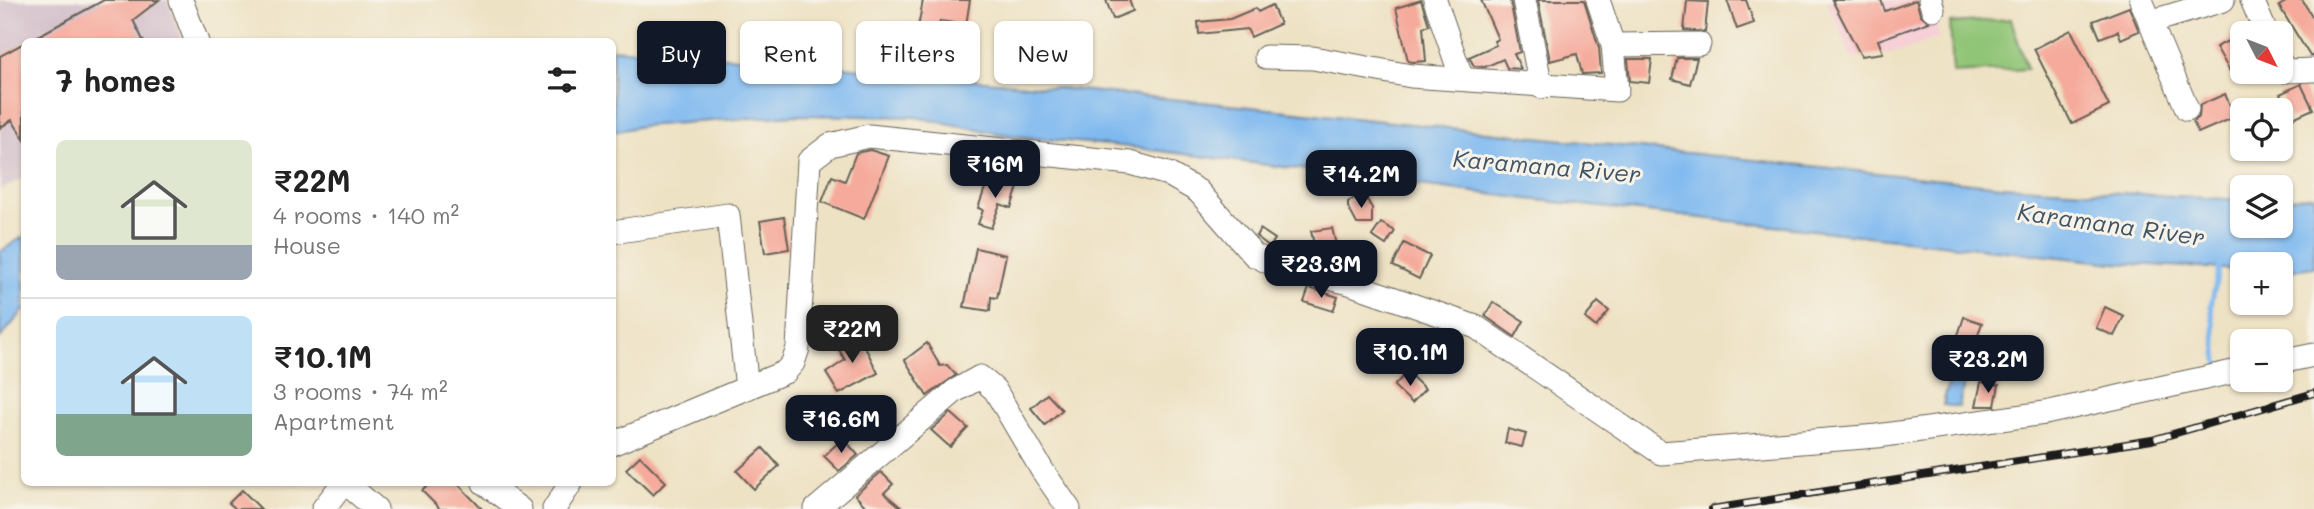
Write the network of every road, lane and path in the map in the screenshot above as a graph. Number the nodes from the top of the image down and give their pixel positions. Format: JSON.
{"nodes":[{"id":1,"x":181,"y":0,"type":"edge"},
{"id":2,"x":1435,"y":0,"type":"edge"},
{"id":3,"x":1524,"y":0,"type":"edge"},
{"id":4,"x":1598,"y":0,"type":"edge"},
{"id":5,"x":2141,"y":0,"type":"edge"},
{"id":6,"x":2223,"y":0,"type":"edge"},
{"id":7,"x":2252,"y":0,"type":"edge"},
{"id":8,"x":2261,"y":21,"type":"edge"},
{"id":9,"x":2150,"y":22,"type":"junction"},
{"id":10,"x":195,"y":38,"type":"edge"},
{"id":11,"x":1699,"y":44,"type":"dead end"},
{"id":12,"x":1613,"y":45,"type":"junction"},
{"id":13,"x":1266,"y":57,"type":"dead end"},
{"id":14,"x":2314,"y":70,"type":"edge"},
{"id":15,"x":2293,"y":71,"type":"edge"},
{"id":16,"x":1462,"y":79,"type":"junction"},
{"id":17,"x":1541,"y":87,"type":"junction"},
{"id":18,"x":2187,"y":108,"type":"dead end"},
{"id":19,"x":616,"y":231,"type":"edge"},
{"id":20,"x":2314,"y":355,"type":"edge"},
{"id":21,"x":2293,"y":359,"type":"edge"},
{"id":22,"x":2230,"y":373,"type":"edge"},
{"id":23,"x":747,"y":388,"type":"junction"},
{"id":24,"x":616,"y":442,"type":"edge"},
{"id":25,"x":342,"y":486,"type":"edge"},
{"id":26,"x":348,"y":486,"type":"edge"},
{"id":27,"x":488,"y":486,"type":"edge"},
{"id":28,"x":569,"y":486,"type":"edge"},
{"id":29,"x":512,"y":507,"type":"edge"},
{"id":30,"x":323,"y":509,"type":"edge"},
{"id":31,"x":376,"y":509,"type":"edge"},
{"id":32,"x":554,"y":509,"type":"edge"},
{"id":33,"x":816,"y":509,"type":"edge"},
{"id":34,"x":1069,"y":509,"type":"edge"}],
"edges":[{"from":1,"to":10,"type":"street"},
{"from":2,"to":16,"type":"street"},
{"from":3,"to":17,"type":"street"},
{"from":4,"to":12,"type":"street"},
{"from":5,"to":9,"type":"street"},
{"from":6,"to":9,"type":"street"},
{"from":7,"to":8,"type":"street"},
{"from":9,"to":18,"type":"street"},
{"from":11,"to":12,"type":"street"},
{"from":12,"to":17,"type":"street"},
{"from":13,"to":16,"type":"street"},
{"from":14,"to":15,"type":"street"},
{"from":16,"to":17,"type":"street"},
{"from":19,"to":23,"type":"street"},
{"from":20,"to":21,"type":"street"},
{"from":22,"to":23,"type":"street"},
{"from":23,"to":24,"type":"street"},
{"from":25,"to":30,"type":"street"},
{"from":26,"to":31,"type":"street"},
{"from":27,"to":29,"type":"street"},
{"from":28,"to":32,"type":"street"},
{"from":33,"to":34,"type":"street"}]}
